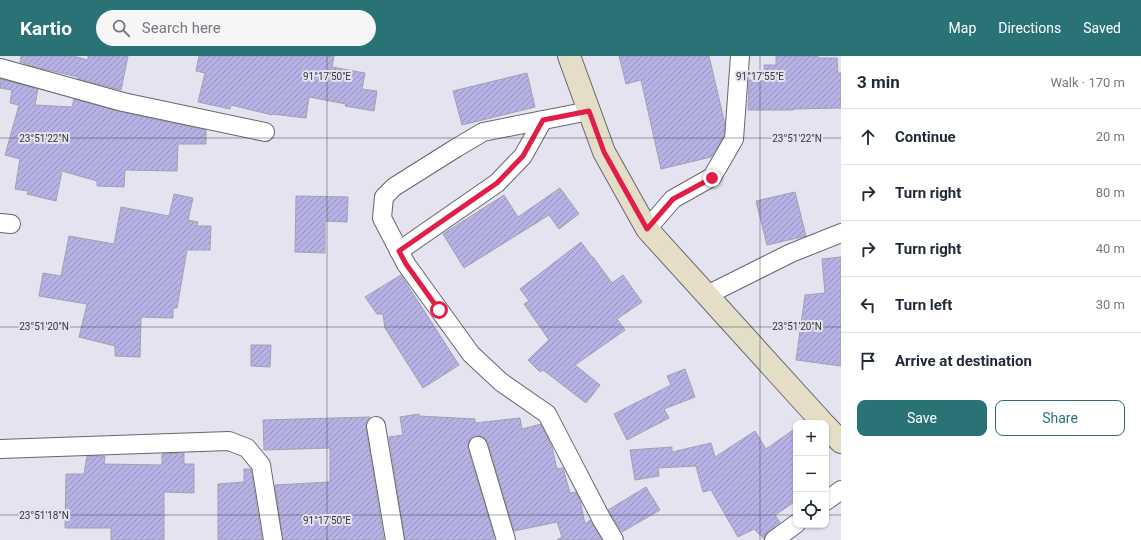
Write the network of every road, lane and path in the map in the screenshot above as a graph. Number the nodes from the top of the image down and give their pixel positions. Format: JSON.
{"nodes":[{"id":1,"x":569,"y":56,"type":"edge"},
{"id":2,"x":740,"y":56,"type":"edge"},
{"id":3,"x":0,"y":68,"type":"edge"},
{"id":4,"x":589,"y":111,"type":"junction"},
{"id":5,"x":543,"y":120,"type":"junction"},
{"id":6,"x":265,"y":132,"type":"dead end"},
{"id":7,"x":647,"y":229,"type":"junction"},
{"id":8,"x":841,"y":233,"type":"edge"},
{"id":9,"x":399,"y":251,"type":"junction"},
{"id":10,"x":707,"y":295,"type":"junction"},
{"id":11,"x":820,"y":420,"type":"edge"},
{"id":12,"x":376,"y":426,"type":"dead end"},
{"id":13,"x":829,"y":429,"type":"edge"},
{"id":14,"x":841,"y":442,"type":"edge"},
{"id":15,"x":478,"y":446,"type":"dead end"},
{"id":16,"x":0,"y":449,"type":"edge"},
{"id":17,"x":841,"y":490,"type":"edge"},
{"id":18,"x":829,"y":499,"type":"edge"},
{"id":19,"x":793,"y":526,"type":"edge"},
{"id":20,"x":273,"y":540,"type":"edge"},
{"id":21,"x":395,"y":540,"type":"edge"},
{"id":22,"x":506,"y":540,"type":"edge"},
{"id":23,"x":614,"y":540,"type":"edge"},
{"id":24,"x":774,"y":540,"type":"edge"}],
"edges":[{"from":1,"to":4,"type":"street"},
{"from":2,"to":7,"type":"street"},
{"from":3,"to":6,"type":"street"},
{"from":4,"to":5,"type":"street"},
{"from":4,"to":7,"type":"street"},
{"from":5,"to":9,"type":"street"},
{"from":5,"to":9,"type":"street"},
{"from":7,"to":10,"type":"street"},
{"from":8,"to":10,"type":"street"},
{"from":9,"to":23,"type":"street"},
{"from":10,"to":11,"type":"street"},
{"from":12,"to":21,"type":"street"},
{"from":13,"to":14,"type":"street"},
{"from":15,"to":22,"type":"street"},
{"from":16,"to":20,"type":"street"},
{"from":17,"to":18,"type":"street"},
{"from":19,"to":24,"type":"street"}]}
